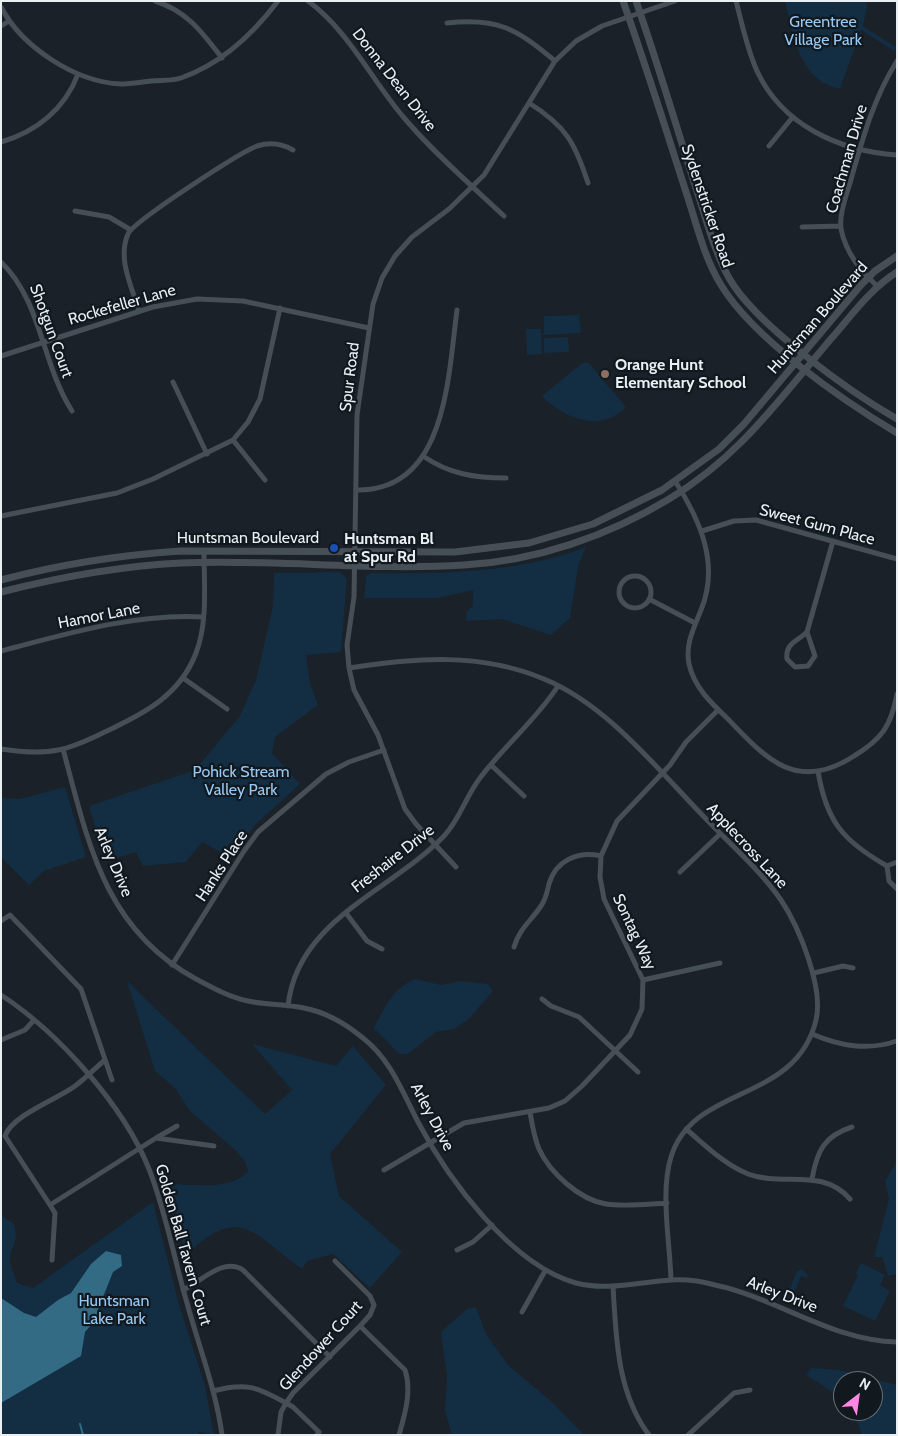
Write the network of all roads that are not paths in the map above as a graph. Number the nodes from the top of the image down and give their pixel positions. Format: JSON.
{"nodes":[{"id":1,"x":155,"y":1,"type":"edge"},
{"id":2,"x":278,"y":1,"type":"edge"},
{"id":3,"x":308,"y":1,"type":"edge"},
{"id":4,"x":623,"y":1,"type":"edge"},
{"id":5,"x":636,"y":1,"type":"edge"},
{"id":6,"x":676,"y":1,"type":"edge"},
{"id":7,"x":736,"y":1,"type":"edge"},
{"id":8,"x":1,"y":7,"type":"edge"},
{"id":9,"x":640,"y":13,"type":"junction"},
{"id":10,"x":629,"y":16,"type":"junction"},
{"id":11,"x":8,"y":21,"type":"junction"},
{"id":12,"x":447,"y":24,"type":"dead end"},
{"id":13,"x":1,"y":26,"type":"edge"},
{"id":14,"x":222,"y":58,"type":"junction"},
{"id":15,"x":555,"y":61,"type":"junction"},
{"id":16,"x":897,"y":61,"type":"edge"},
{"id":17,"x":78,"y":74,"type":"junction"},
{"id":18,"x":529,"y":103,"type":"junction"},
{"id":19,"x":792,"y":118,"type":"junction"},
{"id":20,"x":1,"y":142,"type":"edge"},
{"id":21,"x":769,"y":146,"type":"dead end"},
{"id":22,"x":860,"y":149,"type":"junction"},
{"id":23,"x":293,"y":150,"type":"dead end"},
{"id":24,"x":897,"y":155,"type":"edge"},
{"id":25,"x":588,"y":183,"type":"dead end"},
{"id":26,"x":473,"y":187,"type":"junction"},
{"id":27,"x":75,"y":211,"type":"dead end"},
{"id":28,"x":504,"y":216,"type":"dead end"},
{"id":29,"x":841,"y":226,"type":"junction"},
{"id":30,"x":802,"y":227,"type":"dead end"},
{"id":31,"x":131,"y":230,"type":"junction"},
{"id":32,"x":897,"y":256,"type":"edge"},
{"id":33,"x":1,"y":262,"type":"edge"},
{"id":34,"x":897,"y":272,"type":"edge"},
{"id":35,"x":868,"y":277,"type":"junction"},
{"id":36,"x":877,"y":286,"type":"junction"},
{"id":37,"x":280,"y":308,"type":"junction"},
{"id":38,"x":457,"y":310,"type":"dead end"},
{"id":39,"x":139,"y":311,"type":"junction"},
{"id":40,"x":369,"y":328,"type":"junction"},
{"id":41,"x":41,"y":341,"type":"junction"},
{"id":42,"x":804,"y":353,"type":"junction"},
{"id":43,"x":1,"y":356,"type":"edge"},
{"id":44,"x":813,"y":360,"type":"junction"},
{"id":45,"x":797,"y":362,"type":"junction"},
{"id":46,"x":806,"y":369,"type":"junction"},
{"id":47,"x":173,"y":382,"type":"dead end"},
{"id":48,"x":72,"y":411,"type":"dead end"},
{"id":49,"x":897,"y":419,"type":"edge"},
{"id":50,"x":897,"y":433,"type":"edge"},
{"id":51,"x":233,"y":440,"type":"junction"},
{"id":52,"x":207,"y":454,"type":"junction"},
{"id":53,"x":423,"y":456,"type":"junction"},
{"id":54,"x":506,"y":478,"type":"dead end"},
{"id":55,"x":265,"y":480,"type":"dead end"},
{"id":56,"x":675,"y":481,"type":"junction"},
{"id":57,"x":356,"y":490,"type":"junction"},
{"id":58,"x":682,"y":492,"type":"junction"},
{"id":59,"x":1,"y":516,"type":"edge"},
{"id":60,"x":702,"y":531,"type":"junction"},
{"id":61,"x":833,"y":541,"type":"junction"},
{"id":62,"x":204,"y":551,"type":"junction"},
{"id":63,"x":355,"y":552,"type":"junction"},
{"id":64,"x":897,"y":559,"type":"edge"},
{"id":65,"x":204,"y":563,"type":"junction"},
{"id":66,"x":355,"y":566,"type":"junction"},
{"id":67,"x":1,"y":580,"type":"edge"},
{"id":68,"x":1,"y":592,"type":"edge"},
{"id":69,"x":649,"y":599,"type":"junction"},
{"id":70,"x":203,"y":617,"type":"junction"},
{"id":71,"x":695,"y":623,"type":"junction"},
{"id":72,"x":807,"y":632,"type":"junction"},
{"id":73,"x":1,"y":651,"type":"edge"},
{"id":74,"x":349,"y":668,"type":"junction"},
{"id":75,"x":183,"y":678,"type":"junction"},
{"id":76,"x":558,"y":686,"type":"junction"},
{"id":77,"x":897,"y":694,"type":"edge"},
{"id":78,"x":227,"y":709,"type":"dead end"},
{"id":79,"x":718,"y":710,"type":"junction"},
{"id":80,"x":1,"y":749,"type":"edge"},
{"id":81,"x":63,"y":749,"type":"junction"},
{"id":82,"x":384,"y":750,"type":"junction"},
{"id":83,"x":491,"y":765,"type":"junction"},
{"id":84,"x":818,"y":771,"type":"junction"},
{"id":85,"x":662,"y":774,"type":"junction"},
{"id":86,"x":524,"y":796,"type":"dead end"},
{"id":87,"x":720,"y":834,"type":"junction"},
{"id":88,"x":435,"y":845,"type":"junction"},
{"id":89,"x":601,"y":856,"type":"junction"},
{"id":90,"x":897,"y":862,"type":"edge"},
{"id":91,"x":887,"y":866,"type":"junction"},
{"id":92,"x":456,"y":867,"type":"dead end"},
{"id":93,"x":680,"y":872,"type":"dead end"},
{"id":94,"x":897,"y":889,"type":"edge"},
{"id":95,"x":346,"y":913,"type":"junction"},
{"id":96,"x":1,"y":921,"type":"edge"},
{"id":97,"x":514,"y":947,"type":"dead end"},
{"id":98,"x":382,"y":949,"type":"dead end"},
{"id":99,"x":720,"y":963,"type":"dead end"},
{"id":100,"x":172,"y":965,"type":"junction"},
{"id":101,"x":853,"y":968,"type":"dead end"},
{"id":102,"x":814,"y":973,"type":"junction"},
{"id":103,"x":643,"y":980,"type":"junction"},
{"id":104,"x":1,"y":995,"type":"edge"},
{"id":105,"x":542,"y":998,"type":"dead end"},
{"id":106,"x":288,"y":1006,"type":"junction"},
{"id":107,"x":34,"y":1020,"type":"junction"},
{"id":108,"x":812,"y":1034,"type":"junction"},
{"id":109,"x":1,"y":1040,"type":"edge"},
{"id":110,"x":897,"y":1041,"type":"edge"},
{"id":111,"x":615,"y":1051,"type":"junction"},
{"id":112,"x":105,"y":1060,"type":"junction"},
{"id":113,"x":638,"y":1072,"type":"dead end"},
{"id":114,"x":88,"y":1074,"type":"junction"},
{"id":115,"x":112,"y":1080,"type":"dead end"},
{"id":116,"x":530,"y":1112,"type":"junction"},
{"id":117,"x":177,"y":1126,"type":"dead end"},
{"id":118,"x":852,"y":1127,"type":"dead end"},
{"id":119,"x":686,"y":1129,"type":"junction"},
{"id":120,"x":156,"y":1138,"type":"junction"},
{"id":121,"x":430,"y":1142,"type":"junction"},
{"id":122,"x":214,"y":1146,"type":"dead end"},
{"id":123,"x":139,"y":1147,"type":"junction"},
{"id":124,"x":384,"y":1170,"type":"dead end"},
{"id":125,"x":812,"y":1179,"type":"junction"},
{"id":126,"x":850,"y":1199,"type":"dead end"},
{"id":127,"x":667,"y":1203,"type":"junction"},
{"id":128,"x":50,"y":1206,"type":"junction"},
{"id":129,"x":492,"y":1225,"type":"junction"},
{"id":130,"x":457,"y":1250,"type":"dead end"},
{"id":131,"x":52,"y":1260,"type":"dead end"},
{"id":132,"x":335,"y":1261,"type":"dead end"},
{"id":133,"x":545,"y":1271,"type":"junction"},
{"id":134,"x":671,"y":1280,"type":"junction"},
{"id":135,"x":613,"y":1286,"type":"junction"},
{"id":136,"x":183,"y":1290,"type":"junction"},
{"id":137,"x":522,"y":1312,"type":"dead end"},
{"id":138,"x":360,"y":1326,"type":"junction"},
{"id":139,"x":897,"y":1342,"type":"edge"},
{"id":140,"x":330,"y":1357,"type":"junction"},
{"id":141,"x":750,"y":1390,"type":"dead end"},
{"id":142,"x":213,"y":1391,"type":"junction"},
{"id":143,"x":286,"y":1403,"type":"junction"},
{"id":144,"x":222,"y":1435,"type":"edge"},
{"id":145,"x":278,"y":1435,"type":"edge"},
{"id":146,"x":316,"y":1435,"type":"edge"},
{"id":147,"x":399,"y":1435,"type":"edge"},
{"id":148,"x":649,"y":1435,"type":"edge"},
{"id":149,"x":688,"y":1435,"type":"edge"}],
"edges":[{"from":1,"to":14,"type":"street"},
{"from":2,"to":14,"type":"street"},
{"from":3,"to":26,"type":"street","name":"Donna Dean Drive"},
{"from":4,"to":10,"type":"street","name":"Sydenstricker Road"},
{"from":5,"to":9,"type":"street","name":"Sydenstricker Road"},
{"from":6,"to":9,"type":"street","name":"Spur Road"},
{"from":7,"to":19,"type":"street"},
{"from":8,"to":11,"type":"street"},
{"from":9,"to":10,"type":"street","name":"Spur Road"},
{"from":9,"to":42,"type":"street","name":"Sydenstricker Road"},
{"from":10,"to":15,"type":"street","name":"Spur Road"},
{"from":10,"to":45,"type":"street","name":"Sydenstricker Road"},
{"from":11,"to":13,"type":"street"},
{"from":11,"to":17,"type":"street"},
{"from":12,"to":15,"type":"street"},
{"from":14,"to":17,"type":"street"},
{"from":15,"to":18,"type":"street","name":"Spur Road"},
{"from":16,"to":22,"type":"street","name":"Coachman Drive"},
{"from":17,"to":20,"type":"street"},
{"from":18,"to":25,"type":"street"},
{"from":18,"to":26,"type":"street","name":"Spur Road"},
{"from":19,"to":21,"type":"street"},
{"from":19,"to":22,"type":"street"},
{"from":22,"to":24,"type":"street"},
{"from":22,"to":29,"type":"street","name":"Coachman Drive"},
{"from":23,"to":31,"type":"street"},
{"from":26,"to":28,"type":"street","name":"Donna Dean Drive"},
{"from":26,"to":40,"type":"street","name":"Spur Road"},
{"from":27,"to":31,"type":"street"},
{"from":29,"to":30,"type":"street"},
{"from":29,"to":35,"type":"street","name":"Coachman Drive"},
{"from":31,"to":39,"type":"street"},
{"from":32,"to":35,"type":"street","name":"Huntsman Boulevard"},
{"from":33,"to":41,"type":"street","name":"Shotgun Court"},
{"from":34,"to":36,"type":"street","name":"Huntsman Boulevard"},
{"from":35,"to":36,"type":"street","name":"Coachman Drive"},
{"from":35,"to":42,"type":"street","name":"Huntsman Boulevard"},
{"from":36,"to":44,"type":"street","name":"Huntsman Boulevard"},
{"from":37,"to":39,"type":"street","name":"Rockefeller Lane"},
{"from":37,"to":40,"type":"street","name":"Rockefeller Lane"},
{"from":37,"to":51,"type":"street"},
{"from":38,"to":53,"type":"street"},
{"from":39,"to":41,"type":"street","name":"Rockefeller Lane"},
{"from":40,"to":57,"type":"street","name":"Spur Road"},
{"from":41,"to":43,"type":"street","name":"Rockefeller Lane"},
{"from":41,"to":48,"type":"street","name":"Shotgun Court"},
{"from":42,"to":44,"type":"street","name":"Sydenstricker Road"},
{"from":42,"to":45,"type":"street","name":"Huntsman Boulevard"},
{"from":44,"to":46,"type":"street","name":"Huntsman Boulevard"},
{"from":44,"to":49,"type":"street","name":"Sydenstricker Road"},
{"from":45,"to":46,"type":"street","name":"Sydenstricker Road"},
{"from":45,"to":56,"type":"street","name":"Huntsman Boulevard"},
{"from":46,"to":50,"type":"street","name":"Sydenstricker Road"},
{"from":46,"to":58,"type":"street","name":"Huntsman Boulevard"},
{"from":47,"to":52,"type":"street"},
{"from":51,"to":52,"type":"street"},
{"from":51,"to":55,"type":"street"},
{"from":52,"to":59,"type":"street"},
{"from":53,"to":54,"type":"street"},
{"from":53,"to":57,"type":"street"},
{"from":56,"to":58,"type":"street"},
{"from":56,"to":63,"type":"street","name":"Huntsman Boulevard"},
{"from":57,"to":63,"type":"street","name":"Spur Road"},
{"from":58,"to":60,"type":"street"},
{"from":58,"to":66,"type":"street","name":"Huntsman Boulevard"},
{"from":60,"to":61,"type":"street","name":"Sweet Gum Place"},
{"from":60,"to":71,"type":"street"},
{"from":61,"to":64,"type":"street","name":"Sweet Gum Place"},
{"from":61,"to":72,"type":"street"},
{"from":62,"to":63,"type":"street","name":"Huntsman Boulevard"},
{"from":62,"to":65,"type":"street"},
{"from":62,"to":67,"type":"street","name":"Huntsman Boulevard"},
{"from":63,"to":66,"type":"street","name":"Spur Road"},
{"from":65,"to":66,"type":"street","name":"Huntsman Boulevard"},
{"from":65,"to":68,"type":"street","name":"Huntsman Boulevard"},
{"from":65,"to":70,"type":"street"},
{"from":66,"to":74,"type":"street","name":"Spur Road"},
{"from":69,"to":69,"type":"street"},
{"from":69,"to":71,"type":"street"},
{"from":70,"to":73,"type":"street","name":"Hamor Lane"},
{"from":70,"to":75,"type":"street"},
{"from":71,"to":79,"type":"street"},
{"from":72,"to":72,"type":"street"},
{"from":74,"to":76,"type":"street","name":"Applecross Lane"},
{"from":74,"to":82,"type":"street","name":"Spur Road"},
{"from":75,"to":78,"type":"street"},
{"from":75,"to":81,"type":"street"},
{"from":76,"to":83,"type":"street","name":"Freshaire Drive"},
{"from":76,"to":85,"type":"street","name":"Applecross Lane"},
{"from":77,"to":84,"type":"street"},
{"from":79,"to":84,"type":"street"},
{"from":79,"to":85,"type":"street","name":"Sontag Way"},
{"from":80,"to":81,"type":"street"},
{"from":81,"to":100,"type":"street","name":"Arley Drive"},
{"from":82,"to":88,"type":"street","name":"Spur Road"},
{"from":82,"to":100,"type":"street","name":"Hanks Place"},
{"from":83,"to":86,"type":"street"},
{"from":83,"to":88,"type":"street","name":"Freshaire Drive"},
{"from":84,"to":91,"type":"street"},
{"from":85,"to":87,"type":"street","name":"Applecross Lane"},
{"from":85,"to":89,"type":"street","name":"Sontag Way"},
{"from":87,"to":93,"type":"street"},
{"from":87,"to":102,"type":"street","name":"Applecross Lane"},
{"from":88,"to":92,"type":"street","name":"Spur Road"},
{"from":88,"to":95,"type":"street","name":"Freshaire Drive"},
{"from":89,"to":97,"type":"street"},
{"from":89,"to":103,"type":"street","name":"Sontag Way"},
{"from":90,"to":91,"type":"street"},
{"from":91,"to":94,"type":"street"},
{"from":95,"to":98,"type":"street"},
{"from":95,"to":106,"type":"street","name":"Freshaire Drive"},
{"from":96,"to":112,"type":"street"},
{"from":99,"to":103,"type":"street"},
{"from":100,"to":106,"type":"street","name":"Arley Drive"},
{"from":101,"to":102,"type":"street"},
{"from":102,"to":108,"type":"street","name":"Applecross Lane"},
{"from":103,"to":111,"type":"street","name":"Sontag Way"},
{"from":104,"to":107,"type":"street","name":"Golden Ball Tavern Court"},
{"from":105,"to":111,"type":"street"},
{"from":106,"to":121,"type":"street","name":"Arley Drive"},
{"from":107,"to":109,"type":"street"},
{"from":107,"to":114,"type":"street","name":"Golden Ball Tavern Court"},
{"from":108,"to":110,"type":"street"},
{"from":108,"to":119,"type":"street","name":"Applecross Lane"},
{"from":111,"to":113,"type":"street"},
{"from":111,"to":116,"type":"street","name":"Sontag Way"},
{"from":112,"to":114,"type":"street"},
{"from":112,"to":115,"type":"street"},
{"from":114,"to":123,"type":"street","name":"Golden Ball Tavern Court"},
{"from":114,"to":128,"type":"street"},
{"from":116,"to":121,"type":"street","name":"Sontag Way"},
{"from":116,"to":127,"type":"street"},
{"from":117,"to":120,"type":"street"},
{"from":118,"to":125,"type":"street"},
{"from":119,"to":125,"type":"street"},
{"from":119,"to":127,"type":"street","name":"Applecross Lane"},
{"from":120,"to":122,"type":"street"},
{"from":120,"to":123,"type":"street"},
{"from":121,"to":124,"type":"street","name":"Sontag Way"},
{"from":121,"to":129,"type":"street","name":"Arley Drive"},
{"from":123,"to":128,"type":"street"},
{"from":123,"to":136,"type":"street","name":"Golden Ball Tavern Court"},
{"from":125,"to":126,"type":"street"},
{"from":127,"to":134,"type":"street","name":"Applecross Lane"},
{"from":128,"to":131,"type":"street"},
{"from":129,"to":130,"type":"street"},
{"from":129,"to":133,"type":"street","name":"Arley Drive"},
{"from":132,"to":138,"type":"street","name":"Glendower Court"},
{"from":133,"to":135,"type":"street","name":"Arley Drive"},
{"from":133,"to":137,"type":"street"},
{"from":134,"to":135,"type":"street","name":"Arley Drive"},
{"from":134,"to":139,"type":"street","name":"Arley Drive"},
{"from":135,"to":148,"type":"street"},
{"from":136,"to":140,"type":"street"},
{"from":136,"to":142,"type":"street","name":"Golden Ball Tavern Court"},
{"from":138,"to":140,"type":"street","name":"Glendower Court"},
{"from":138,"to":147,"type":"street"},
{"from":140,"to":143,"type":"street","name":"Glendower Court"},
{"from":141,"to":149,"type":"street"},
{"from":142,"to":143,"type":"street"},
{"from":142,"to":144,"type":"street","name":"Golden Ball Tavern Court"},
{"from":143,"to":145,"type":"street"},
{"from":143,"to":146,"type":"street"}]}
